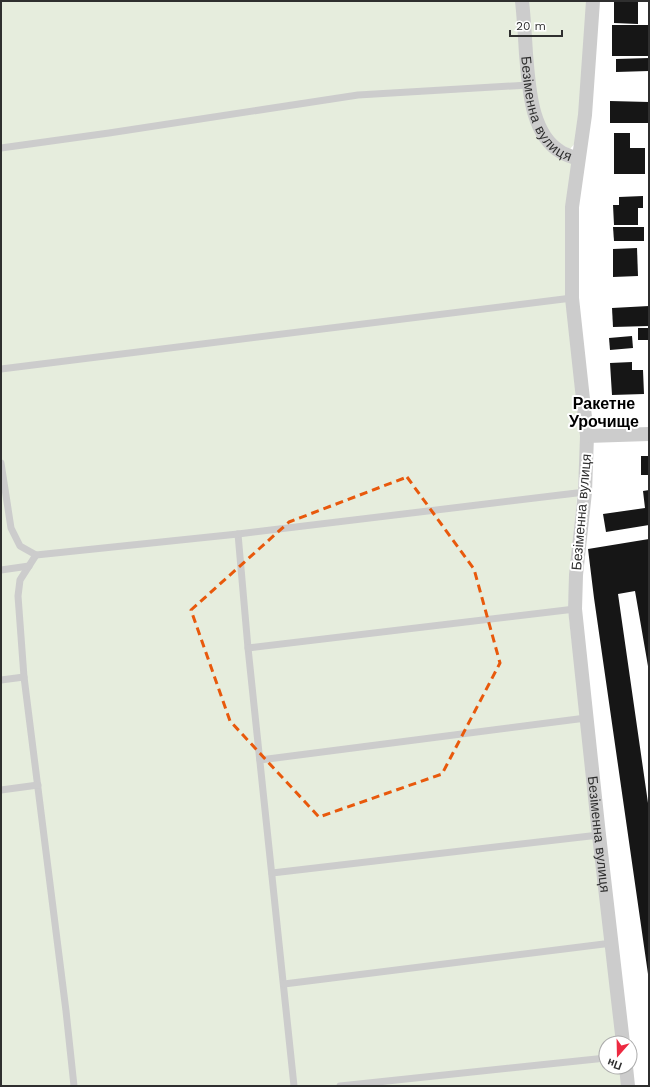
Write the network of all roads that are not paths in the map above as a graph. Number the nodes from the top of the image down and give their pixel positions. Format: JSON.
{"nodes":[{"id":1,"x":522,"y":1,"type":"edge"},
{"id":2,"x":593,"y":1,"type":"edge"},
{"id":3,"x":529,"y":85,"type":"junction"},
{"id":4,"x":1,"y":148,"type":"edge"},
{"id":5,"x":578,"y":159,"type":"junction"},
{"id":6,"x":572,"y":298,"type":"junction"},
{"id":7,"x":1,"y":370,"type":"edge"},
{"id":8,"x":649,"y":434,"type":"edge"},
{"id":9,"x":587,"y":436,"type":"junction"},
{"id":10,"x":1,"y":463,"type":"edge"},
{"id":11,"x":585,"y":492,"type":"junction"},
{"id":12,"x":238,"y":534,"type":"junction"},
{"id":13,"x":36,"y":555,"type":"junction"},
{"id":14,"x":28,"y":566,"type":"junction"},
{"id":15,"x":1,"y":570,"type":"edge"},
{"id":16,"x":575,"y":609,"type":"junction"},
{"id":17,"x":248,"y":648,"type":"junction"},
{"id":18,"x":24,"y":677,"type":"junction"},
{"id":19,"x":1,"y":680,"type":"edge"},
{"id":20,"x":586,"y":718,"type":"junction"},
{"id":21,"x":260,"y":760,"type":"junction"},
{"id":22,"x":38,"y":785,"type":"junction"},
{"id":23,"x":1,"y":790,"type":"edge"},
{"id":24,"x":599,"y":836,"type":"junction"},
{"id":25,"x":272,"y":873,"type":"junction"},
{"id":26,"x":612,"y":943,"type":"junction"},
{"id":27,"x":284,"y":984,"type":"junction"},
{"id":28,"x":622,"y":1035,"type":"edge"},
{"id":29,"x":598,"y":1059,"type":"edge"},
{"id":30,"x":627,"y":1075,"type":"edge"},
{"id":31,"x":74,"y":1086,"type":"edge"},
{"id":32,"x":294,"y":1086,"type":"edge"},
{"id":33,"x":340,"y":1086,"type":"edge"},
{"id":34,"x":628,"y":1086,"type":"edge"}],
"edges":[{"from":1,"to":3,"type":"street","name":"Безіменна вулиця"},
{"from":2,"to":5,"type":"street"},
{"from":3,"to":4,"type":"lane"},
{"from":3,"to":5,"type":"street","name":"Безіменна вулиця"},
{"from":5,"to":6,"type":"street","name":"Безіменна вулиця"},
{"from":6,"to":7,"type":"lane"},
{"from":6,"to":9,"type":"street","name":"Безіменна вулиця"},
{"from":8,"to":9,"type":"street"},
{"from":9,"to":11,"type":"street","name":"Безіменна вулиця"},
{"from":10,"to":13,"type":"lane"},
{"from":11,"to":12,"type":"lane"},
{"from":11,"to":16,"type":"street","name":"Безіменна вулиця"},
{"from":12,"to":13,"type":"lane"},
{"from":12,"to":17,"type":"lane"},
{"from":13,"to":14,"type":"lane"},
{"from":14,"to":15,"type":"lane"},
{"from":14,"to":18,"type":"lane"},
{"from":16,"to":17,"type":"lane"},
{"from":16,"to":20,"type":"street","name":"Безіменна вулиця"},
{"from":17,"to":21,"type":"lane"},
{"from":18,"to":19,"type":"lane"},
{"from":18,"to":22,"type":"lane"},
{"from":20,"to":21,"type":"lane"},
{"from":20,"to":24,"type":"street","name":"Безіменна вулиця"},
{"from":21,"to":25,"type":"lane"},
{"from":22,"to":23,"type":"lane"},
{"from":22,"to":31,"type":"lane"},
{"from":24,"to":25,"type":"lane"},
{"from":24,"to":26,"type":"street","name":"Безіменна вулиця"},
{"from":25,"to":27,"type":"lane"},
{"from":26,"to":27,"type":"lane"},
{"from":26,"to":28,"type":"street","name":"Безіменна вулиця"},
{"from":27,"to":32,"type":"lane"},
{"from":29,"to":33,"type":"lane"},
{"from":30,"to":34,"type":"street"}]}
